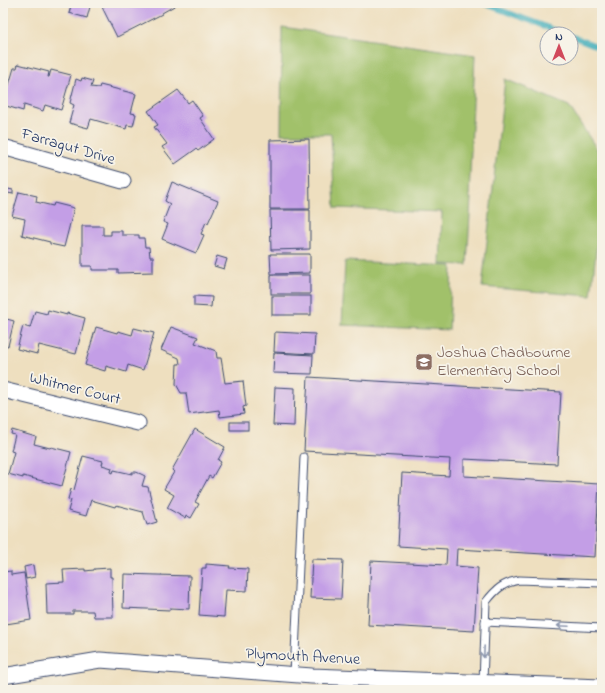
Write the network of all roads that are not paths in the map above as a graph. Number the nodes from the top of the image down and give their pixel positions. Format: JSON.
{"nodes":[{"id":1,"x":3,"y":147,"type":"edge"},
{"id":2,"x":123,"y":181,"type":"dead end"},
{"id":3,"x":3,"y":390,"type":"edge"},
{"id":4,"x":138,"y":423,"type":"dead end"},
{"id":5,"x":304,"y":456,"type":"dead end"},
{"id":6,"x":602,"y":583,"type":"edge"},
{"id":7,"x":485,"y":622,"type":"junction"},
{"id":8,"x":602,"y":628,"type":"edge"},
{"id":9,"x":294,"y":675,"type":"junction"},
{"id":10,"x":3,"y":676,"type":"edge"},
{"id":11,"x":483,"y":682,"type":"junction"},
{"id":12,"x":312,"y":683,"type":"edge"},
{"id":13,"x":553,"y":687,"type":"edge"},
{"id":14,"x":602,"y":687,"type":"edge"}],
"edges":[{"from":1,"to":2,"type":"street","name":"Farragut Drive"},
{"from":3,"to":4,"type":"street","name":"Whitmer Court"},
{"from":5,"to":9,"type":"lane"},
{"from":6,"to":7,"type":"lane"},
{"from":8,"to":7,"type":"lane","one_way":true},
{"from":7,"to":11,"type":"lane","one_way":true},
{"from":9,"to":10,"type":"street","name":"Plymouth Avenue"},
{"from":9,"to":12,"type":"street","name":"Plymouth Avenue"},
{"from":11,"to":12,"type":"street","name":"Plymouth Avenue"},
{"from":11,"to":13,"type":"street","name":"Plymouth Avenue"},
{"from":13,"to":14,"type":"street","name":"Plymouth Avenue"}]}
